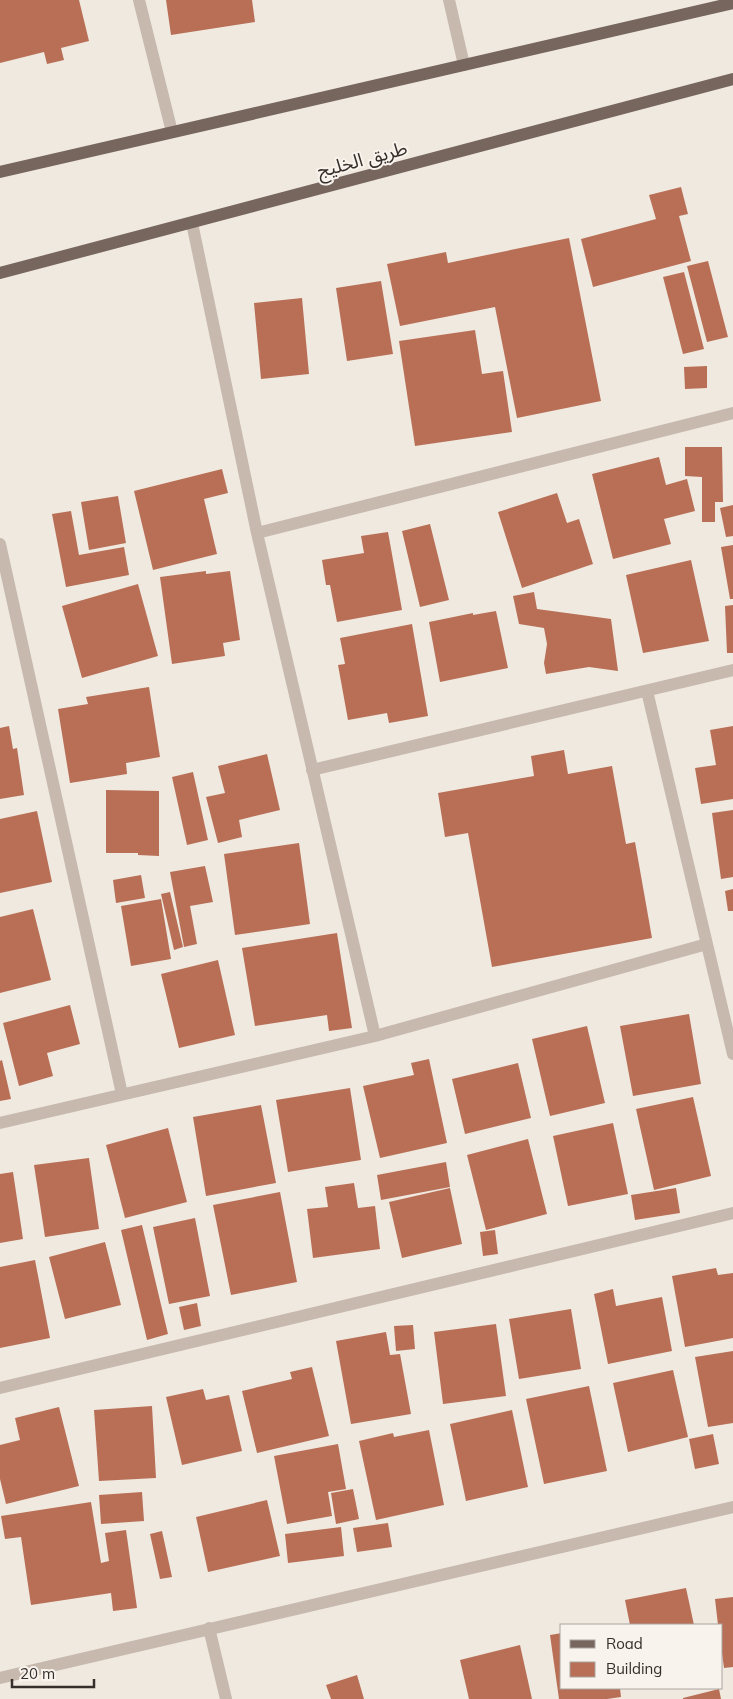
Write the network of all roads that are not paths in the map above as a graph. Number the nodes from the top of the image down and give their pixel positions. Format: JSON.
{"nodes":[{"id":1,"x":139,"y":0,"type":"edge"},
{"id":2,"x":449,"y":0,"type":"edge"},
{"id":3,"x":733,"y":3,"type":"edge"},
{"id":4,"x":464,"y":65,"type":"junction"},
{"id":5,"x":733,"y":80,"type":"edge"},
{"id":6,"x":172,"y":132,"type":"junction"},
{"id":7,"x":0,"y":172,"type":"edge"},
{"id":8,"x":192,"y":223,"type":"junction"},
{"id":9,"x":0,"y":272,"type":"edge"},
{"id":10,"x":733,"y":413,"type":"edge"},
{"id":11,"x":257,"y":533,"type":"junction"},
{"id":12,"x":0,"y":544,"type":"edge"},
{"id":13,"x":733,"y":670,"type":"edge"},
{"id":14,"x":647,"y":692,"type":"junction"},
{"id":15,"x":312,"y":770,"type":"junction"},
{"id":16,"x":707,"y":944,"type":"junction"},
{"id":17,"x":375,"y":1036,"type":"junction"},
{"id":18,"x":733,"y":1054,"type":"edge"},
{"id":19,"x":122,"y":1094,"type":"junction"},
{"id":20,"x":0,"y":1123,"type":"edge"},
{"id":21,"x":733,"y":1213,"type":"edge"},
{"id":22,"x":0,"y":1388,"type":"edge"},
{"id":23,"x":733,"y":1507,"type":"edge"},
{"id":24,"x":208,"y":1628,"type":"junction"},
{"id":25,"x":0,"y":1678,"type":"edge"},
{"id":26,"x":226,"y":1699,"type":"edge"}],
"edges":[{"from":1,"to":6,"type":"street"},
{"from":2,"to":4,"type":"street"},
{"from":3,"to":4,"type":"main road"},
{"from":4,"to":6,"type":"main road"},
{"from":5,"to":8,"type":"main road","name":"طريق الخليج"},
{"from":6,"to":7,"type":"main road"},
{"from":8,"to":9,"type":"main road","name":"طريق الخليج"},
{"from":8,"to":11,"type":"street"},
{"from":10,"to":11,"type":"street"},
{"from":11,"to":15,"type":"street"},
{"from":12,"to":19,"type":"street"},
{"from":13,"to":14,"type":"street"},
{"from":14,"to":15,"type":"street"},
{"from":14,"to":16,"type":"street"},
{"from":15,"to":17,"type":"street"},
{"from":16,"to":17,"type":"street"},
{"from":16,"to":18,"type":"street"},
{"from":17,"to":19,"type":"street"},
{"from":19,"to":20,"type":"street"},
{"from":21,"to":22,"type":"street"},
{"from":23,"to":24,"type":"street"},
{"from":24,"to":25,"type":"street"},
{"from":24,"to":26,"type":"street"}]}
